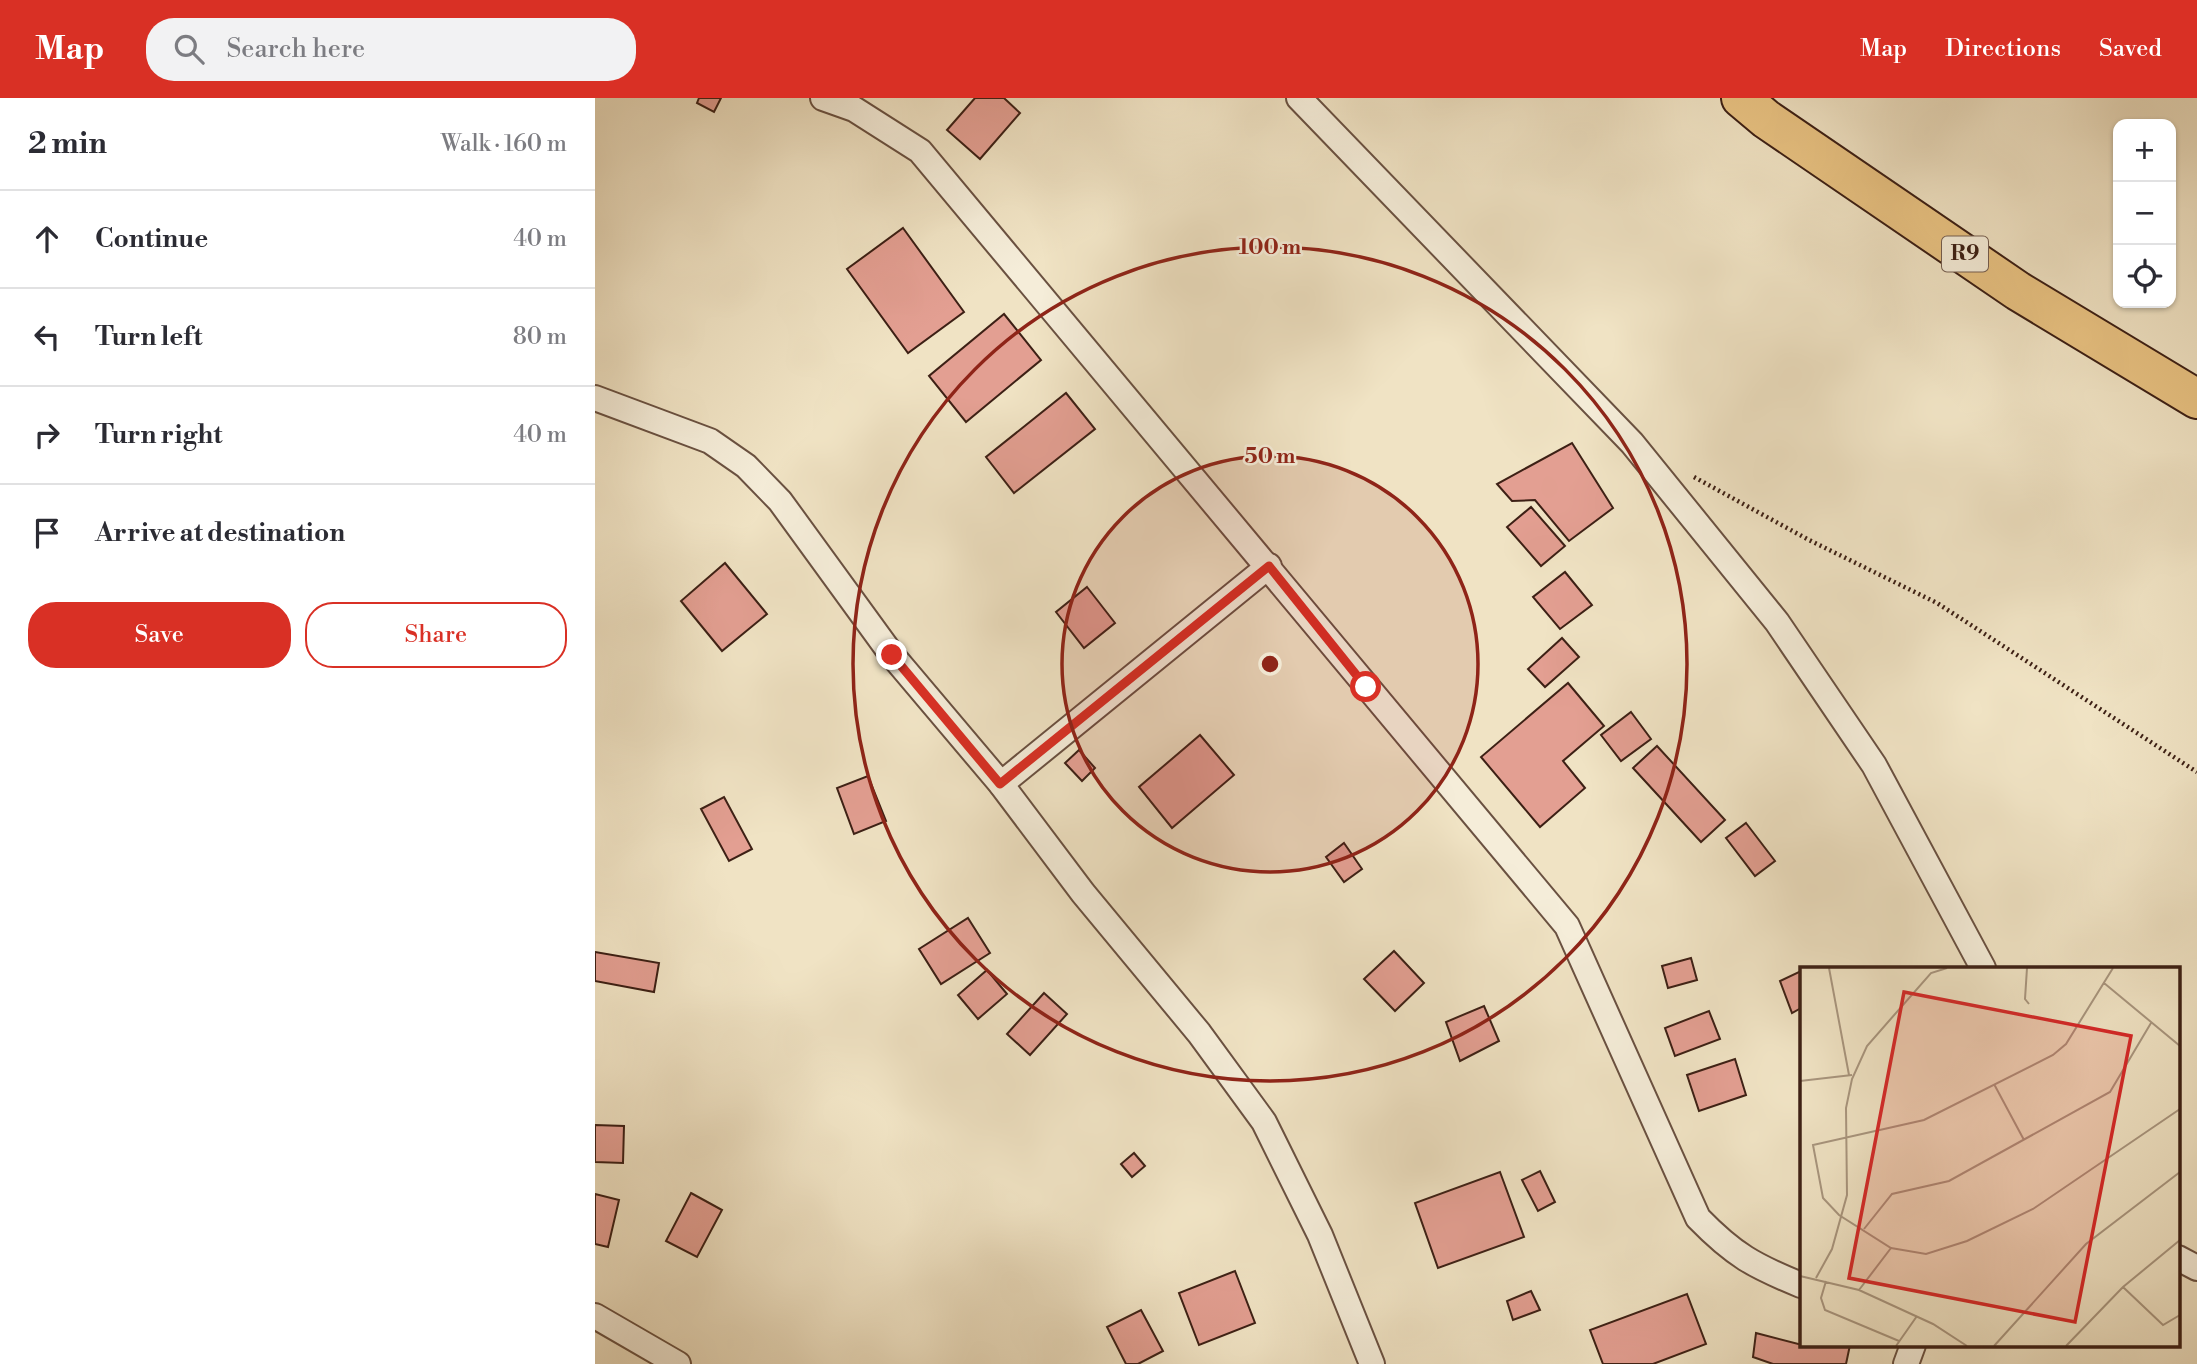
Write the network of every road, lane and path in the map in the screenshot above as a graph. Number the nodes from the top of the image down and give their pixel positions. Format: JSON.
{"nodes":[{"id":1,"x":823,"y":98,"type":"edge"},
{"id":2,"x":1299,"y":98,"type":"edge"},
{"id":3,"x":1741,"y":98,"type":"edge"},
{"id":4,"x":595,"y":398,"type":"edge"},
{"id":5,"x":2197,"y":399,"type":"edge"},
{"id":6,"x":1691,"y":475,"type":"dead end"},
{"id":7,"x":1269,"y":566,"type":"junction"},
{"id":8,"x":2197,"y":772,"type":"edge"},
{"id":9,"x":1000,"y":784,"type":"junction"},
{"id":10,"x":1982,"y":967,"type":"edge"},
{"id":11,"x":2179,"y":1259,"type":"edge"},
{"id":12,"x":2197,"y":1268,"type":"edge"},
{"id":13,"x":1800,"y":1285,"type":"edge"},
{"id":14,"x":595,"y":1316,"type":"edge"},
{"id":15,"x":1913,"y":1346,"type":"edge"},
{"id":16,"x":678,"y":1364,"type":"edge"},
{"id":17,"x":1372,"y":1364,"type":"edge"},
{"id":18,"x":1906,"y":1364,"type":"edge"}],
"edges":[{"from":1,"to":7,"type":"street"},
{"from":2,"to":10,"type":"street"},
{"from":3,"to":5,"type":"highway","number":"R9"},
{"from":4,"to":9,"type":"street"},
{"from":6,"to":8,"type":"path"},
{"from":7,"to":9,"type":"street"},
{"from":7,"to":13,"type":"street"},
{"from":9,"to":17,"type":"street"},
{"from":11,"to":12,"type":"street"},
{"from":14,"to":16,"type":"street"},
{"from":15,"to":18,"type":"street"}]}
